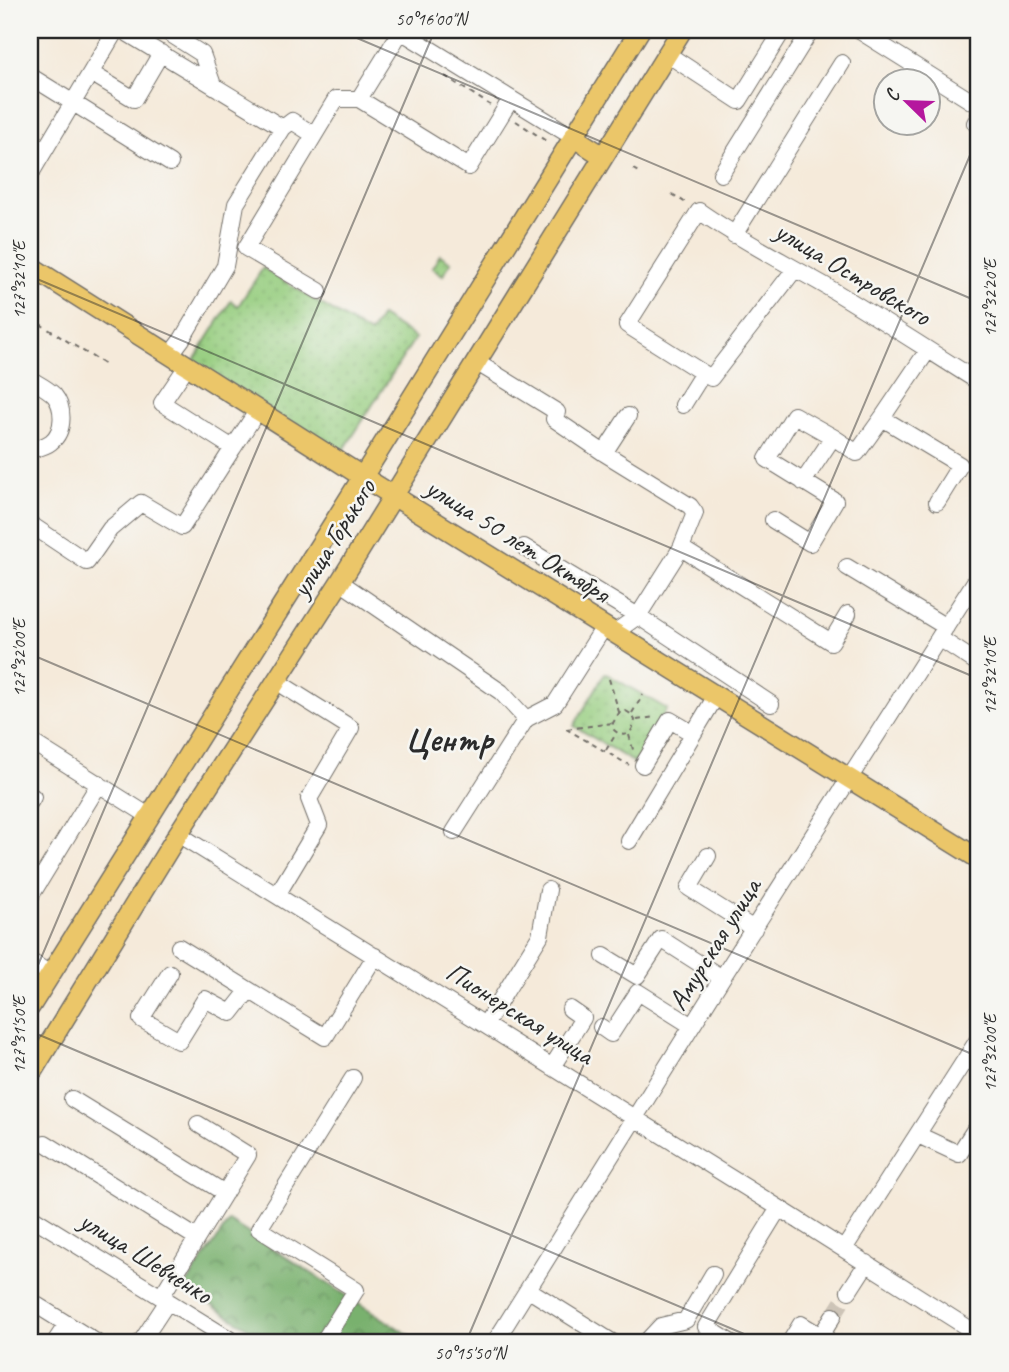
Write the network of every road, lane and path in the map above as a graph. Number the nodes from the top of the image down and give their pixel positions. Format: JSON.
{"nodes":[{"id":1,"x":116,"y":30,"type":"edge"},
{"id":2,"x":122,"y":30,"type":"edge"},
{"id":3,"x":164,"y":30,"type":"edge"},
{"id":4,"x":640,"y":30,"type":"edge"},
{"id":5,"x":682,"y":30,"type":"edge"},
{"id":6,"x":783,"y":30,"type":"edge"},
{"id":7,"x":858,"y":30,"type":"edge"},
{"id":8,"x":400,"y":31,"type":"edge"},
{"id":9,"x":810,"y":33,"type":"dead end"},
{"id":10,"x":161,"y":54,"type":"junction"},
{"id":11,"x":667,"y":54,"type":"junction"},
{"id":12,"x":842,"y":63,"type":"dead end"},
{"id":13,"x":438,"y":71,"type":"dead end"},
{"id":14,"x":91,"y":73,"type":"junction"},
{"id":15,"x":30,"y":76,"type":"edge"},
{"id":16,"x":213,"y":85,"type":"junction"},
{"id":17,"x":359,"y":99,"type":"junction"},
{"id":18,"x":739,"y":101,"type":"junction"},
{"id":19,"x":73,"y":103,"type":"junction"},
{"id":20,"x":507,"y":106,"type":"junction"},
{"id":21,"x":979,"y":106,"type":"edge"},
{"id":22,"x":753,"y":122,"type":"junction"},
{"id":23,"x":283,"y":128,"type":"junction"},
{"id":24,"x":314,"y":135,"type":"junction"},
{"id":25,"x":573,"y":137,"type":"junction"},
{"id":26,"x":555,"y":146,"type":"dead end"},
{"id":27,"x":603,"y":156,"type":"junction"},
{"id":28,"x":170,"y":163,"type":"dead end"},
{"id":29,"x":633,"y":169,"type":"dead end"},
{"id":30,"x":640,"y":173,"type":"dead end"},
{"id":31,"x":30,"y":174,"type":"edge"},
{"id":32,"x":721,"y":174,"type":"dead end"},
{"id":33,"x":673,"y":194,"type":"dead end"},
{"id":34,"x":699,"y":211,"type":"junction"},
{"id":35,"x":734,"y":235,"type":"junction"},
{"id":36,"x":30,"y":266,"type":"edge"},
{"id":37,"x":796,"y":269,"type":"junction"},
{"id":38,"x":319,"y":291,"type":"dead end"},
{"id":39,"x":30,"y":318,"type":"edge"},
{"id":40,"x":40,"y":324,"type":"junction"},
{"id":41,"x":30,"y":340,"type":"edge"},
{"id":42,"x":928,"y":350,"type":"junction"},
{"id":43,"x":170,"y":355,"type":"junction"},
{"id":44,"x":476,"y":362,"type":"junction"},
{"id":45,"x":107,"y":366,"type":"dead end"},
{"id":46,"x":187,"y":366,"type":"junction"},
{"id":47,"x":703,"y":373,"type":"junction"},
{"id":48,"x":30,"y":379,"type":"edge"},
{"id":49,"x":979,"y":382,"type":"edge"},
{"id":50,"x":683,"y":405,"type":"dead end"},
{"id":51,"x":258,"y":411,"type":"junction"},
{"id":52,"x":628,"y":416,"type":"dead end"},
{"id":53,"x":882,"y":418,"type":"junction"},
{"id":54,"x":833,"y":437,"type":"junction"},
{"id":55,"x":233,"y":448,"type":"junction"},
{"id":56,"x":30,"y":450,"type":"edge"},
{"id":57,"x":604,"y":453,"type":"junction"},
{"id":58,"x":363,"y":477,"type":"junction"},
{"id":59,"x":803,"y":482,"type":"junction"},
{"id":60,"x":392,"y":495,"type":"junction"},
{"id":61,"x":937,"y":502,"type":"dead end"},
{"id":62,"x":773,"y":520,"type":"dead end"},
{"id":63,"x":30,"y":524,"type":"edge"},
{"id":64,"x":524,"y":547,"type":"dead end"},
{"id":65,"x":681,"y":548,"type":"junction"},
{"id":66,"x":847,"y":566,"type":"dead end"},
{"id":67,"x":979,"y":575,"type":"edge"},
{"id":68,"x":340,"y":582,"type":"junction"},
{"id":69,"x":848,"y":614,"type":"dead end"},
{"id":70,"x":638,"y":616,"type":"junction"},
{"id":71,"x":609,"y":630,"type":"junction"},
{"id":72,"x":942,"y":633,"type":"junction"},
{"id":73,"x":979,"y":664,"type":"edge"},
{"id":74,"x":609,"y":679,"type":"dead end"},
{"id":75,"x":276,"y":681,"type":"junction"},
{"id":76,"x":643,"y":695,"type":"dead end"},
{"id":77,"x":716,"y":696,"type":"junction"},
{"id":78,"x":771,"y":704,"type":"dead end"},
{"id":79,"x":619,"y":713,"type":"junction"},
{"id":80,"x":631,"y":714,"type":"junction"},
{"id":81,"x":657,"y":717,"type":"dead end"},
{"id":82,"x":526,"y":719,"type":"junction"},
{"id":83,"x":635,"y":720,"type":"junction"},
{"id":84,"x":613,"y":723,"type":"junction"},
{"id":85,"x":617,"y":733,"type":"junction"},
{"id":86,"x":692,"y":733,"type":"junction"},
{"id":87,"x":30,"y":741,"type":"edge"},
{"id":88,"x":605,"y":751,"type":"junction"},
{"id":89,"x":636,"y":764,"type":"joint"},
{"id":90,"x":850,"y":778,"type":"junction"},
{"id":91,"x":99,"y":784,"type":"junction"},
{"id":92,"x":149,"y":816,"type":"junction"},
{"id":93,"x":454,"y":832,"type":"dead end"},
{"id":94,"x":178,"y":834,"type":"junction"},
{"id":95,"x":629,"y":841,"type":"dead end"},
{"id":96,"x":708,"y":856,"type":"dead end"},
{"id":97,"x":979,"y":859,"type":"edge"},
{"id":98,"x":548,"y":890,"type":"dead end"},
{"id":99,"x":277,"y":895,"type":"junction"},
{"id":100,"x":30,"y":897,"type":"edge"},
{"id":101,"x":754,"y":929,"type":"junction"},
{"id":102,"x":179,"y":947,"type":"dead end"},
{"id":103,"x":375,"y":956,"type":"junction"},
{"id":104,"x":604,"y":956,"type":"dead end"},
{"id":105,"x":30,"y":961,"type":"edge"},
{"id":106,"x":170,"y":972,"type":"dead end"},
{"id":107,"x":50,"y":974,"type":"junction"},
{"id":108,"x":722,"y":978,"type":"junction"},
{"id":109,"x":248,"y":990,"type":"junction"},
{"id":110,"x":30,"y":1007,"type":"edge"},
{"id":111,"x":570,"y":1009,"type":"dead end"},
{"id":112,"x":485,"y":1025,"type":"junction"},
{"id":113,"x":692,"y":1026,"type":"junction"},
{"id":114,"x":601,"y":1027,"type":"dead end"},
{"id":115,"x":979,"y":1038,"type":"edge"},
{"id":116,"x":552,"y":1067,"type":"junction"},
{"id":117,"x":30,"y":1075,"type":"edge"},
{"id":118,"x":353,"y":1078,"type":"dead end"},
{"id":119,"x":72,"y":1099,"type":"dead end"},
{"id":120,"x":635,"y":1118,"type":"junction"},
{"id":121,"x":979,"y":1123,"type":"edge"},
{"id":122,"x":198,"y":1124,"type":"dead end"},
{"id":123,"x":918,"y":1135,"type":"junction"},
{"id":124,"x":45,"y":1143,"type":"dead end"},
{"id":125,"x":225,"y":1193,"type":"junction"},
{"id":126,"x":779,"y":1208,"type":"junction"},
{"id":127,"x":30,"y":1216,"type":"edge"},
{"id":128,"x":197,"y":1238,"type":"junction"},
{"id":129,"x":844,"y":1249,"type":"junction"},
{"id":130,"x":867,"y":1263,"type":"junction"},
{"id":131,"x":713,"y":1274,"type":"dead end"},
{"id":132,"x":529,"y":1290,"type":"junction"},
{"id":133,"x":849,"y":1291,"type":"tunnel mouth"},
{"id":134,"x":164,"y":1299,"type":"junction"},
{"id":135,"x":30,"y":1301,"type":"edge"},
{"id":136,"x":833,"y":1316,"type":"tunnel mouth"},
{"id":137,"x":67,"y":1324,"type":"junction"},
{"id":138,"x":979,"y":1335,"type":"edge"},
{"id":139,"x":55,"y":1342,"type":"edge"},
{"id":140,"x":96,"y":1342,"type":"edge"},
{"id":141,"x":141,"y":1342,"type":"edge"},
{"id":142,"x":234,"y":1342,"type":"edge"},
{"id":143,"x":323,"y":1342,"type":"edge"},
{"id":144,"x":495,"y":1342,"type":"edge"},
{"id":145,"x":612,"y":1342,"type":"edge"},
{"id":146,"x":646,"y":1342,"type":"edge"},
{"id":147,"x":730,"y":1342,"type":"edge"},
{"id":148,"x":790,"y":1342,"type":"edge"}],
"edges":[{"from":1,"to":14,"type":"street"},
{"from":2,"to":10,"type":"street"},
{"from":3,"to":16,"type":"street"},
{"from":4,"to":25,"type":"main road","name":"улица Горького"},
{"from":5,"to":11,"type":"main road","name":"улица Горького"},
{"from":6,"to":18,"type":"street"},
{"from":7,"to":21,"type":"street"},
{"from":8,"to":17,"type":"street"},
{"from":8,"to":20,"type":"street"},
{"from":9,"to":22,"type":"street"},
{"from":10,"to":14,"type":"street"},
{"from":10,"to":16,"type":"street"},
{"from":11,"to":18,"type":"street"},
{"from":11,"to":27,"type":"main road","name":"улица Горького"},
{"from":12,"to":35,"type":"street"},
{"from":13,"to":20,"type":"path"},
{"from":14,"to":19,"type":"street"},
{"from":15,"to":19,"type":"street"},
{"from":16,"to":23,"type":"street"},
{"from":17,"to":20,"type":"street"},
{"from":17,"to":24,"type":"street"},
{"from":18,"to":22,"type":"street"},
{"from":19,"to":28,"type":"street"},
{"from":19,"to":31,"type":"street"},
{"from":20,"to":25,"type":"street"},
{"from":20,"to":26,"type":"path"},
{"from":22,"to":32,"type":"street"},
{"from":23,"to":24,"type":"street"},
{"from":23,"to":43,"type":"street"},
{"from":24,"to":38,"type":"street"},
{"from":25,"to":27,"type":"main road"},
{"from":25,"to":58,"type":"main road","name":"улица Горького"},
{"from":27,"to":44,"type":"main road","name":"улица Горького"},
{"from":29,"to":30,"type":"path"},
{"from":33,"to":34,"type":"path"},
{"from":34,"to":35,"type":"street","name":"улица Островского"},
{"from":34,"to":47,"type":"street"},
{"from":35,"to":37,"type":"street","name":"улица Островского"},
{"from":36,"to":43,"type":"main road","name":"улица 50 лет Октября"},
{"from":37,"to":42,"type":"street","name":"улица Островского"},
{"from":37,"to":47,"type":"street"},
{"from":39,"to":40,"type":"path"},
{"from":40,"to":41,"type":"path"},
{"from":40,"to":45,"type":"path"},
{"from":42,"to":49,"type":"street","name":"улица Островского"},
{"from":42,"to":53,"type":"street"},
{"from":43,"to":46,"type":"main road","name":"улица 50 лет Октября"},
{"from":44,"to":57,"type":"street"},
{"from":44,"to":60,"type":"main road","name":"улица Горького"},
{"from":46,"to":51,"type":"main road","name":"улица 50 лет Октября"},
{"from":46,"to":55,"type":"street"},
{"from":47,"to":50,"type":"street"},
{"from":48,"to":56,"type":"street"},
{"from":51,"to":55,"type":"street"},
{"from":51,"to":58,"type":"main road","name":"улица 50 лет Октября"},
{"from":52,"to":57,"type":"street"},
{"from":53,"to":54,"type":"street"},
{"from":53,"to":61,"type":"street"},
{"from":54,"to":59,"type":"street"},
{"from":54,"to":59,"type":"street"},
{"from":55,"to":63,"type":"street"},
{"from":57,"to":65,"type":"street"},
{"from":58,"to":60,"type":"main road","name":"улица 50 лет Октября"},
{"from":58,"to":92,"type":"main road","name":"улица Горького"},
{"from":59,"to":62,"type":"street"},
{"from":60,"to":68,"type":"main road","name":"улица Горького"},
{"from":60,"to":71,"type":"main road","name":"улица 50 лет Октября"},
{"from":64,"to":70,"type":"street"},
{"from":65,"to":69,"type":"street"},
{"from":65,"to":70,"type":"street"},
{"from":66,"to":72,"type":"street"},
{"from":67,"to":72,"type":"street","name":"Амурская улица"},
{"from":68,"to":75,"type":"main road","name":"улица Горького"},
{"from":68,"to":82,"type":"street"},
{"from":70,"to":71,"type":"street"},
{"from":70,"to":78,"type":"street"},
{"from":71,"to":77,"type":"main road","name":"улица 50 лет Октября"},
{"from":71,"to":82,"type":"street"},
{"from":72,"to":73,"type":"street"},
{"from":72,"to":90,"type":"street","name":"Амурская улица"},
{"from":74,"to":79,"type":"path"},
{"from":75,"to":94,"type":"main road","name":"улица Горького"},
{"from":75,"to":99,"type":"street"},
{"from":76,"to":80,"type":"path"},
{"from":77,"to":86,"type":"street"},
{"from":77,"to":90,"type":"main road","name":"улица 50 лет Октября"},
{"from":79,"to":80,"type":"path"},
{"from":79,"to":84,"type":"path"},
{"from":80,"to":83,"type":"path"},
{"from":81,"to":83,"type":"path"},
{"from":82,"to":93,"type":"street"},
{"from":83,"to":85,"type":"path"},
{"from":84,"to":85,"type":"path"},
{"from":84,"to":88,"type":"path"},
{"from":85,"to":88,"type":"path"},
{"from":86,"to":89,"type":"street"},
{"from":86,"to":95,"type":"street"},
{"from":87,"to":91,"type":"street","name":"Пионерская улица"},
{"from":88,"to":89,"type":"path"},
{"from":90,"to":97,"type":"main road","name":"улица 50 лет Октября"},
{"from":90,"to":101,"type":"street","name":"Амурская улица"},
{"from":91,"to":92,"type":"street","name":"Пионерская улица"},
{"from":91,"to":100,"type":"street"},
{"from":92,"to":94,"type":"main road","name":"Пионерская улица"},
{"from":92,"to":107,"type":"main road","name":"улица Горького"},
{"from":94,"to":99,"type":"street","name":"Пионерская улица"},
{"from":94,"to":117,"type":"main road","name":"улица Горького"},
{"from":96,"to":101,"type":"street"},
{"from":98,"to":112,"type":"street"},
{"from":99,"to":103,"type":"street","name":"Пионерская улица"},
{"from":101,"to":108,"type":"street","name":"Амурская улица"},
{"from":102,"to":109,"type":"street"},
{"from":103,"to":109,"type":"street"},
{"from":103,"to":112,"type":"street","name":"Пионерская улица"},
{"from":104,"to":108,"type":"street"},
{"from":105,"to":107,"type":"street"},
{"from":106,"to":109,"type":"street"},
{"from":107,"to":110,"type":"main road","name":"улица Горького"},
{"from":108,"to":113,"type":"street","name":"Амурская улица"},
{"from":111,"to":116,"type":"street"},
{"from":112,"to":116,"type":"street","name":"Пионерская улица"},
{"from":113,"to":114,"type":"street"},
{"from":113,"to":120,"type":"street","name":"Амурская улица"},
{"from":115,"to":123,"type":"street"},
{"from":116,"to":120,"type":"street","name":"Пионерская улица"},
{"from":118,"to":143,"type":"street"},
{"from":119,"to":125,"type":"street"},
{"from":120,"to":126,"type":"street","name":"Пионерская улица"},
{"from":120,"to":132,"type":"street","name":"Амурская улица"},
{"from":121,"to":123,"type":"street"},
{"from":122,"to":125,"type":"street"},
{"from":123,"to":129,"type":"street"},
{"from":124,"to":128,"type":"street"},
{"from":125,"to":128,"type":"street"},
{"from":126,"to":129,"type":"street","name":"Пионерская улица"},
{"from":126,"to":147,"type":"street"},
{"from":127,"to":134,"type":"street","name":"улица Шевченко"},
{"from":128,"to":134,"type":"street"},
{"from":129,"to":130,"type":"street","name":"Пионерская улица"},
{"from":130,"to":133,"type":"street"},
{"from":130,"to":138,"type":"street","name":"Пионерская улица"},
{"from":131,"to":146,"type":"street"},
{"from":132,"to":144,"type":"street","name":"Амурская улица"},
{"from":132,"to":145,"type":"street"},
{"from":134,"to":141,"type":"street"},
{"from":134,"to":142,"type":"street","name":"улица Шевченко"},
{"from":135,"to":137,"type":"street"},
{"from":136,"to":148,"type":"street"},
{"from":137,"to":139,"type":"street"},
{"from":137,"to":140,"type":"street"}]}
